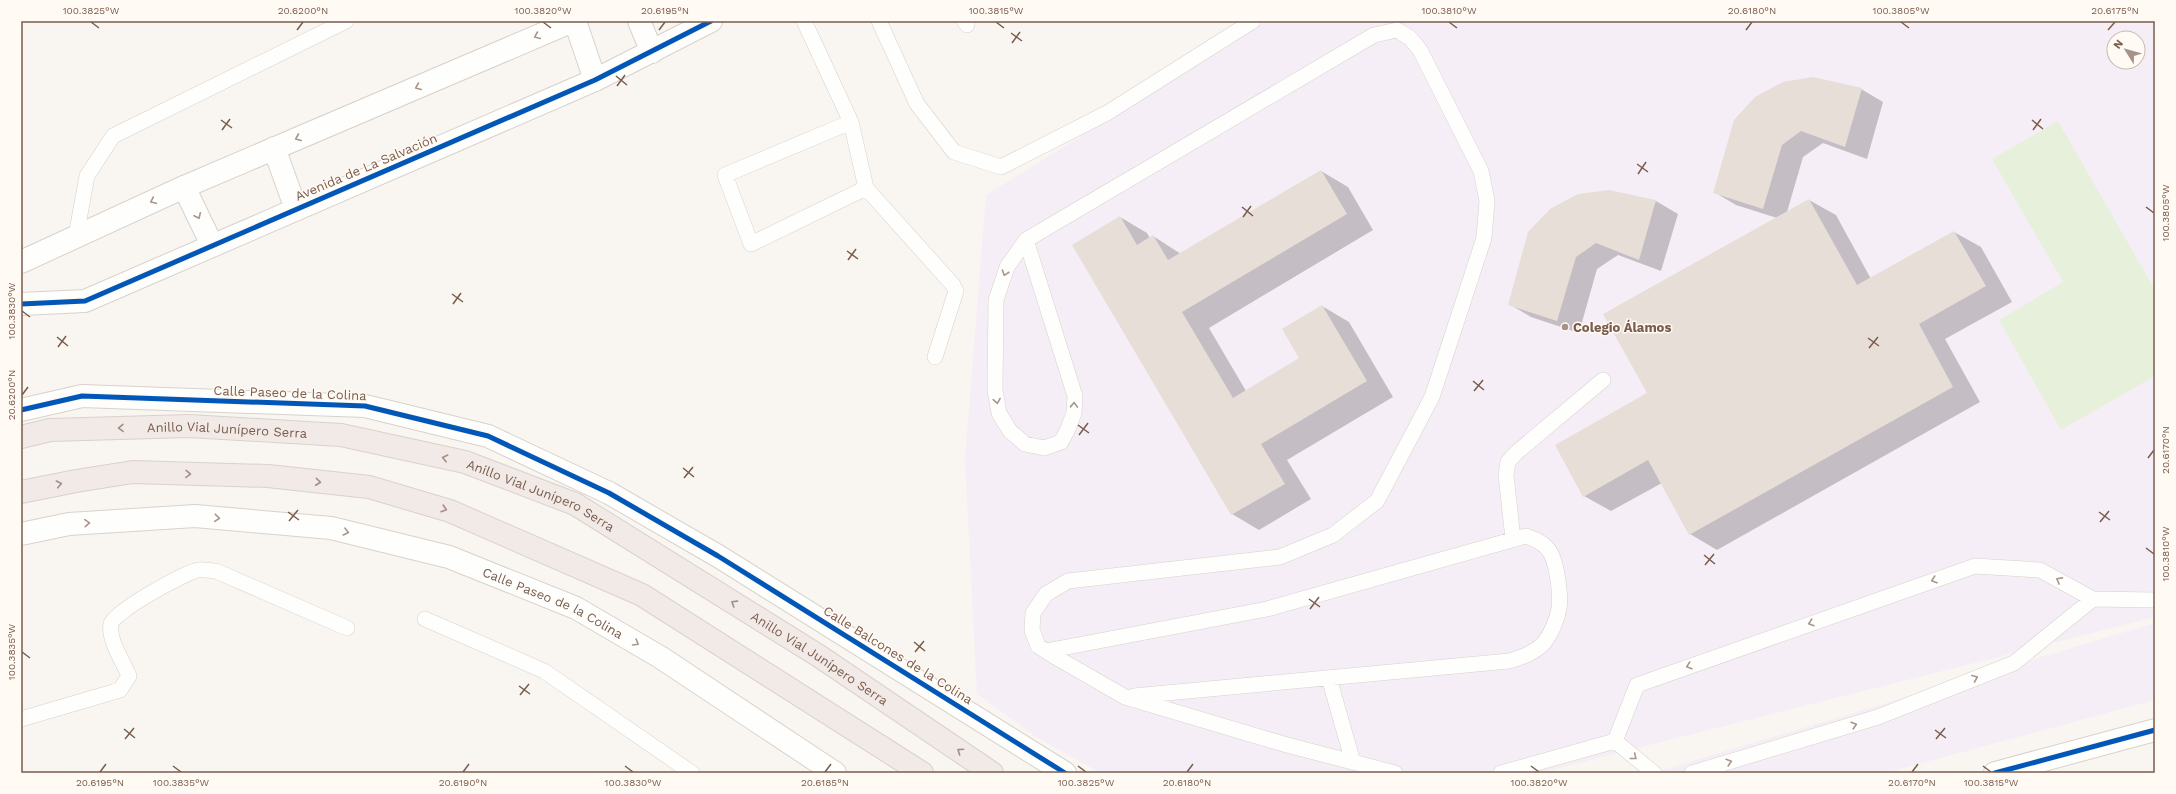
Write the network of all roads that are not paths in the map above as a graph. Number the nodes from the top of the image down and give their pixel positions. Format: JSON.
{"nodes":[{"id":1,"x":346,"y":21,"type":"edge"},
{"id":2,"x":574,"y":21,"type":"edge"},
{"id":3,"x":639,"y":21,"type":"edge"},
{"id":4,"x":711,"y":21,"type":"edge"},
{"id":5,"x":804,"y":21,"type":"edge"},
{"id":6,"x":879,"y":21,"type":"edge"},
{"id":7,"x":1253,"y":21,"type":"edge"},
{"id":8,"x":652,"y":52,"type":"junction"},
{"id":9,"x":595,"y":80,"type":"junction"},
{"id":10,"x":851,"y":122,"type":"junction"},
{"id":11,"x":274,"y":148,"type":"junction"},
{"id":12,"x":184,"y":187,"type":"junction"},
{"id":13,"x":866,"y":188,"type":"junction"},
{"id":14,"x":296,"y":209,"type":"junction"},
{"id":15,"x":76,"y":236,"type":"junction"},
{"id":16,"x":1026,"y":240,"type":"junction"},
{"id":17,"x":212,"y":245,"type":"junction"},
{"id":18,"x":21,"y":262,"type":"edge"},
{"id":19,"x":21,"y":304,"type":"edge"},
{"id":20,"x":935,"y":357,"type":"dead end"},
{"id":21,"x":1603,"y":380,"type":"dead end"},
{"id":22,"x":21,"y":410,"type":"edge"},
{"id":23,"x":21,"y":436,"type":"edge"},
{"id":24,"x":21,"y":492,"type":"edge"},
{"id":25,"x":21,"y":534,"type":"edge"},
{"id":26,"x":1513,"y":539,"type":"junction"},
{"id":27,"x":718,"y":556,"type":"joint"},
{"id":28,"x":2093,"y":599,"type":"junction"},
{"id":29,"x":2155,"y":600,"type":"edge"},
{"id":30,"x":425,"y":619,"type":"dead end"},
{"id":31,"x":347,"y":628,"type":"dead end"},
{"id":32,"x":1046,"y":651,"type":"junction"},
{"id":33,"x":1329,"y":678,"type":"junction"},
{"id":34,"x":1125,"y":697,"type":"junction"},
{"id":35,"x":21,"y":719,"type":"edge"},
{"id":36,"x":2155,"y":730,"type":"edge"},
{"id":37,"x":1615,"y":741,"type":"junction"},
{"id":38,"x":1353,"y":762,"type":"junction"},
{"id":39,"x":692,"y":773,"type":"edge"},
{"id":40,"x":835,"y":773,"type":"edge"},
{"id":41,"x":922,"y":773,"type":"edge"},
{"id":42,"x":992,"y":773,"type":"edge"},
{"id":43,"x":1066,"y":773,"type":"edge"},
{"id":44,"x":1395,"y":773,"type":"edge"},
{"id":45,"x":1501,"y":773,"type":"edge"},
{"id":46,"x":1654,"y":773,"type":"edge"},
{"id":47,"x":1692,"y":773,"type":"edge"},
{"id":48,"x":1995,"y":773,"type":"edge"}],
"edges":[{"from":1,"to":15,"type":"lane"},
{"from":2,"to":9,"type":"street"},
{"from":2,"to":11,"type":"street","one_way":true},
{"from":3,"to":8,"type":"street"},
{"from":4,"to":8,"type":"street","name":"Avenida de La Salvación"},
{"from":5,"to":10,"type":"lane"},
{"from":6,"to":7,"type":"lane"},
{"from":8,"to":9,"type":"street","name":"Avenida de La Salvación"},
{"from":9,"to":14,"type":"street","name":"Avenida de La Salvación"},
{"from":10,"to":13,"type":"lane"},
{"from":10,"to":13,"type":"lane"},
{"from":11,"to":12,"type":"street"},
{"from":11,"to":14,"type":"street"},
{"from":12,"to":15,"type":"street","one_way":true},
{"from":12,"to":17,"type":"street","one_way":true},
{"from":13,"to":20,"type":"lane"},
{"from":14,"to":17,"type":"street","name":"Avenida de La Salvación"},
{"from":15,"to":18,"type":"street"},
{"from":16,"to":16,"type":"lane","one_way":true},
{"from":16,"to":32,"type":"lane"},
{"from":17,"to":19,"type":"street","name":"Avenida de La Salvación"},
{"from":21,"to":26,"type":"lane"},
{"from":22,"to":27,"type":"street","name":"Calle Paseo de la Colina"},
{"from":42,"to":23,"type":"highway","name":"Anillo Vial Junípero Serra","one_way":true},
{"from":24,"to":41,"type":"highway","one_way":true},
{"from":25,"to":40,"type":"street","name":"Calle Paseo de la Colina","one_way":true},
{"from":26,"to":32,"type":"lane"},
{"from":26,"to":33,"type":"lane"},
{"from":27,"to":43,"type":"street","name":"Calle Balcones de la Colina"},
{"from":28,"to":29,"type":"lane"},
{"from":28,"to":37,"type":"lane","one_way":true},
{"from":47,"to":28,"type":"lane","one_way":true},
{"from":30,"to":39,"type":"lane"},
{"from":31,"to":35,"type":"lane"},
{"from":32,"to":34,"type":"lane"},
{"from":33,"to":34,"type":"lane"},
{"from":33,"to":38,"type":"lane"},
{"from":34,"to":38,"type":"lane"},
{"from":36,"to":48,"type":"street"},
{"from":37,"to":45,"type":"lane"},
{"from":37,"to":46,"type":"lane","one_way":true},
{"from":38,"to":44,"type":"lane"}]}
